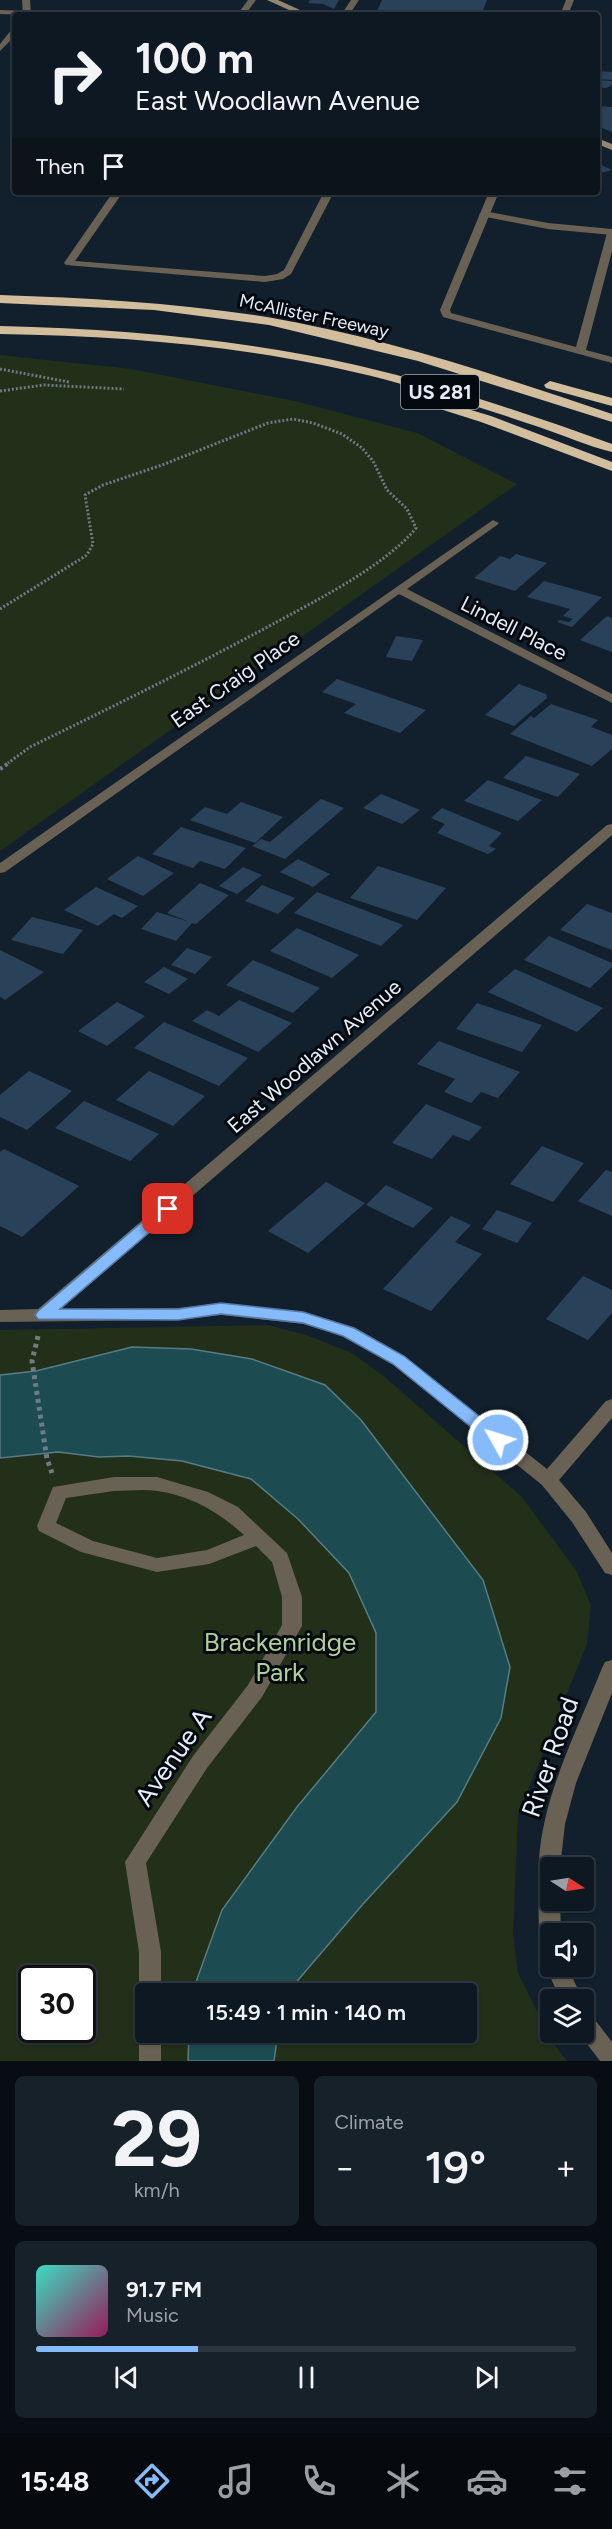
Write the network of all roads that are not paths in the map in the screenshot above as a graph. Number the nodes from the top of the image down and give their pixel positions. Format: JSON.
{"nodes":[{"id":1,"x":271,"y":0,"type":"edge"},
{"id":2,"x":300,"y":12,"type":"edge"},
{"id":3,"x":12,"y":35,"type":"edge"},
{"id":4,"x":0,"y":49,"type":"edge"},
{"id":5,"x":116,"y":195,"type":"edge"},
{"id":6,"x":327,"y":195,"type":"edge"},
{"id":7,"x":493,"y":195,"type":"edge"},
{"id":8,"x":484,"y":214,"type":"junction"},
{"id":9,"x":612,"y":232,"type":"edge"},
{"id":10,"x":0,"y":299,"type":"edge"},
{"id":11,"x":305,"y":329,"type":"junction"},
{"id":12,"x":0,"y":330,"type":"edge"},
{"id":13,"x":580,"y":352,"type":"junction"},
{"id":14,"x":264,"y":353,"type":"junction"},
{"id":15,"x":612,"y":360,"type":"edge"},
{"id":16,"x":612,"y":402,"type":"edge"},
{"id":17,"x":612,"y":418,"type":"edge"},
{"id":18,"x":612,"y":448,"type":"edge"},
{"id":19,"x":612,"y":467,"type":"edge"},
{"id":20,"x":493,"y":523,"type":"dead end"},
{"id":21,"x":400,"y":590,"type":"junction"},
{"id":22,"x":612,"y":699,"type":"edge"},
{"id":23,"x":612,"y":828,"type":"edge"},
{"id":24,"x":0,"y":869,"type":"edge"},
{"id":25,"x":43,"y":1315,"type":"junction"},
{"id":26,"x":0,"y":1316,"type":"edge"},
{"id":27,"x":612,"y":1406,"type":"edge"},
{"id":28,"x":548,"y":1480,"type":"junction"},
{"id":29,"x":257,"y":1538,"type":"junction"},
{"id":30,"x":612,"y":1568,"type":"edge"},
{"id":31,"x":612,"y":1668,"type":"edge"},
{"id":32,"x":550,"y":1923,"type":"edge"},
{"id":33,"x":150,"y":1983,"type":"edge"},
{"id":34,"x":594,"y":2036,"type":"edge"},
{"id":35,"x":150,"y":2043,"type":"edge"},
{"id":36,"x":612,"y":2059,"type":"edge"},
{"id":37,"x":150,"y":2061,"type":"edge"}],
"edges":[{"from":1,"to":2,"type":"main road"},
{"from":3,"to":4,"type":"street"},
{"from":5,"to":6,"type":"street"},
{"from":7,"to":8,"type":"street"},
{"from":8,"to":9,"type":"street"},
{"from":8,"to":13,"type":"street"},
{"from":9,"to":13,"type":"street"},
{"from":10,"to":11,"type":"highway","name":"McAllister Freeway","number":"US 281"},
{"from":11,"to":16,"type":"highway"},
{"from":11,"to":17,"type":"highway","name":"McAllister Freeway","number":"US 281"},
{"from":12,"to":14,"type":"highway","number":"US 281"},
{"from":13,"to":15,"type":"street"},
{"from":14,"to":18,"type":"highway","number":"US 281"},
{"from":14,"to":19,"type":"highway"},
{"from":20,"to":21,"type":"street","name":"East Craig Place"},
{"from":21,"to":22,"type":"street","name":"Lindell Place"},
{"from":21,"to":24,"type":"street","name":"East Craig Place"},
{"from":23,"to":25,"type":"street","name":"East Woodlawn Avenue"},
{"from":25,"to":26,"type":"street"},
{"from":25,"to":28,"type":"street"},
{"from":27,"to":28,"type":"street"},
{"from":28,"to":30,"type":"street"},
{"from":29,"to":29,"type":"street","name":"Avenue A"},
{"from":29,"to":33,"type":"street","name":"Avenue A"},
{"from":31,"to":32,"type":"street","name":"River Road"},
{"from":34,"to":36,"type":"street"},
{"from":35,"to":37,"type":"street"}]}
